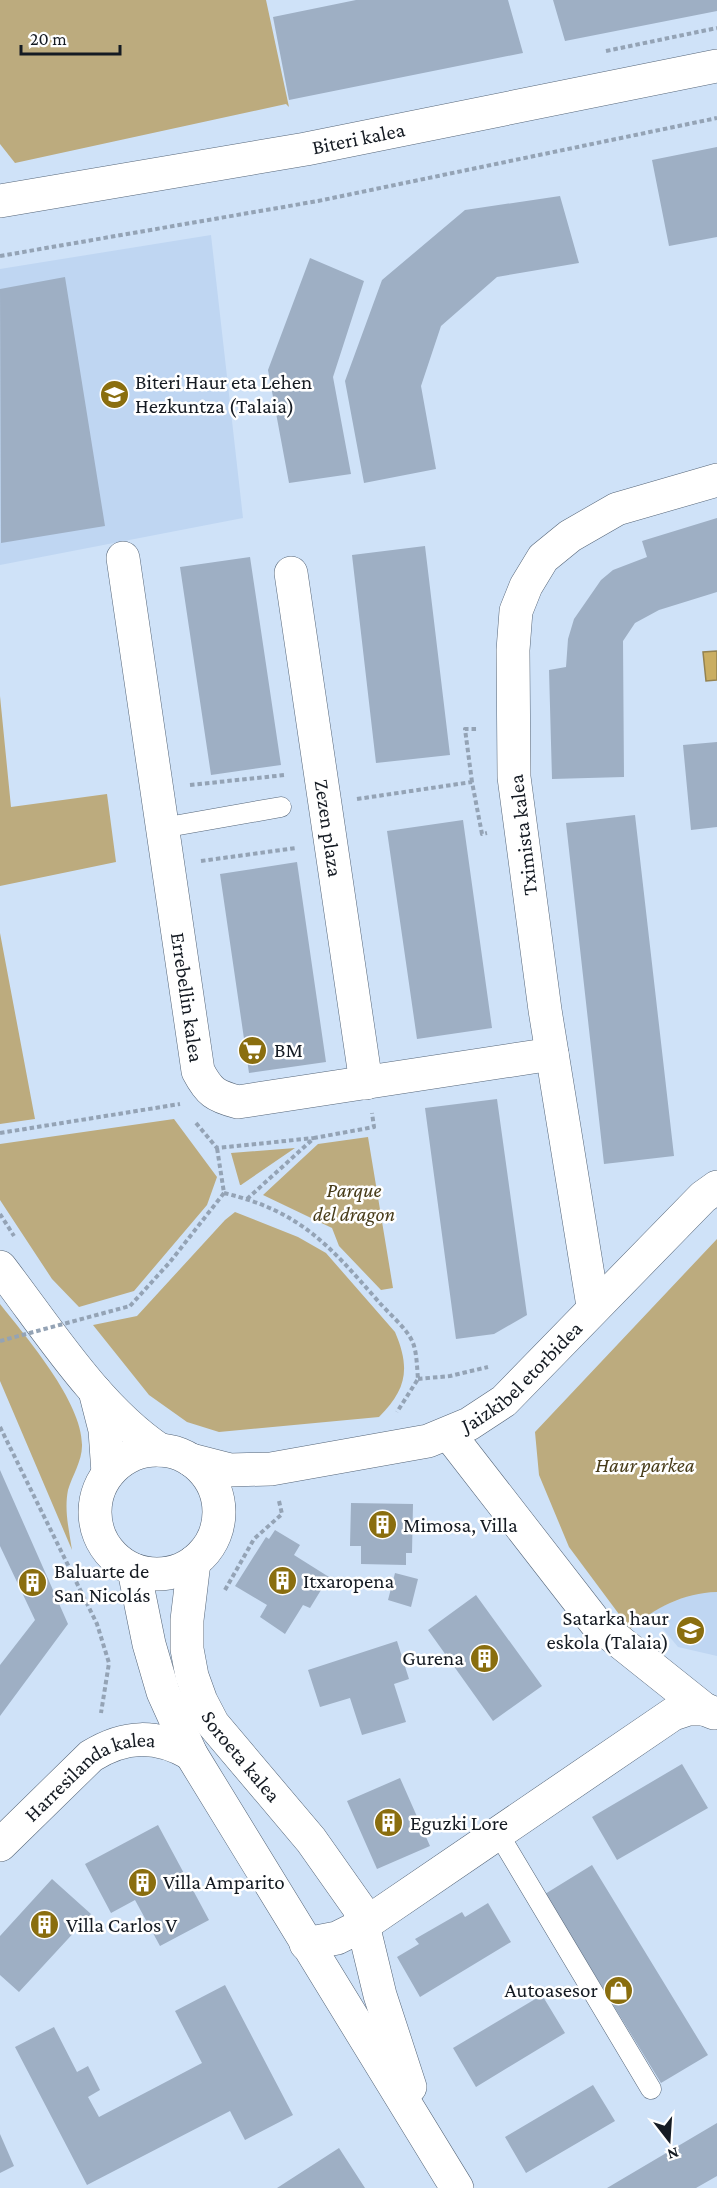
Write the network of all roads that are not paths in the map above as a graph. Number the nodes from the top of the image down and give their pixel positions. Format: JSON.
{"nodes":[{"id":1,"x":717,"y":66,"type":"edge"},
{"id":2,"x":0,"y":201,"type":"edge"},
{"id":3,"x":717,"y":480,"type":"edge"},
{"id":4,"x":123,"y":558,"type":"dead end"},
{"id":5,"x":291,"y":573,"type":"dead end"},
{"id":6,"x":281,"y":807,"type":"dead end"},
{"id":7,"x":162,"y":828,"type":"junction"},
{"id":8,"x":552,"y":1054,"type":"junction"},
{"id":9,"x":366,"y":1083,"type":"junction"},
{"id":10,"x":717,"y":1187,"type":"edge"},
{"id":11,"x":10,"y":1256,"type":"edge"},
{"id":12,"x":593,"y":1306,"type":"junction"},
{"id":13,"x":93,"y":1387,"type":"junction"},
{"id":14,"x":449,"y":1434,"type":"junction"},
{"id":15,"x":160,"y":1450,"type":"junction"},
{"id":16,"x":191,"y":1460,"type":"junction"},
{"id":17,"x":271,"y":1469,"type":"junction"},
{"id":18,"x":108,"y":1473,"type":"junction"},
{"id":19,"x":219,"y":1520,"type":"junction"},
{"id":20,"x":194,"y":1562,"type":"junction"},
{"id":21,"x":134,"y":1570,"type":"junction"},
{"id":22,"x":710,"y":1712,"type":"edge"},
{"id":23,"x":191,"y":1754,"type":"junction"},
{"id":24,"x":498,"y":1833,"type":"junction"},
{"id":25,"x":0,"y":1845,"type":"edge"},
{"id":26,"x":365,"y":1924,"type":"junction"},
{"id":27,"x":306,"y":1944,"type":"junction"},
{"id":28,"x":651,"y":2089,"type":"dead end"},
{"id":29,"x":440,"y":2158,"type":"junction"},
{"id":30,"x":457,"y":2188,"type":"edge"}],
"edges":[{"from":1,"to":2,"type":"street","name":"Biteri kalea"},
{"from":3,"to":8,"type":"street","name":"Tximista kalea"},
{"from":4,"to":7,"type":"street","name":"Errebellin kalea"},
{"from":5,"to":9,"type":"street","name":"Zezen plaza"},
{"from":6,"to":7,"type":"lane"},
{"from":7,"to":9,"type":"street","name":"Errebellin kalea"},
{"from":8,"to":9,"type":"street","name":"Errebellin kalea"},
{"from":8,"to":12,"type":"street","name":"Tximista kalea"},
{"from":10,"to":12,"type":"street","name":"Jaizkibel etorbidea"},
{"from":11,"to":13,"type":"street"},
{"from":12,"to":14,"type":"street","name":"Jaizkibel etorbidea"},
{"from":13,"to":15,"type":"street"},
{"from":13,"to":18,"type":"street"},
{"from":14,"to":17,"type":"street","name":"Jaizkibel etorbidea"},
{"from":14,"to":22,"type":"street"},
{"from":15,"to":16,"type":"street"},
{"from":15,"to":18,"type":"street"},
{"from":16,"to":17,"type":"street","name":"Jaizkibel etorbidea"},
{"from":16,"to":19,"type":"street"},
{"from":17,"to":19,"type":"street","name":"Jaizkibel etorbidea"},
{"from":18,"to":21,"type":"street"},
{"from":19,"to":20,"type":"street"},
{"from":20,"to":21,"type":"street"},
{"from":20,"to":26,"type":"street","name":"Soroeta kalea"},
{"from":21,"to":23,"type":"street","name":"Soroeta kalea"},
{"from":22,"to":24,"type":"street"},
{"from":23,"to":25,"type":"street","name":"Harresilanda kalea"},
{"from":23,"to":27,"type":"street","name":"Soroeta kalea"},
{"from":24,"to":26,"type":"street"},
{"from":24,"to":28,"type":"lane"},
{"from":26,"to":27,"type":"street"},
{"from":26,"to":29,"type":"street","name":"Soroeta kalea"},
{"from":27,"to":29,"type":"street","name":"Soroeta kalea"},
{"from":29,"to":30,"type":"street","name":"Soroeta kalea"}]}
